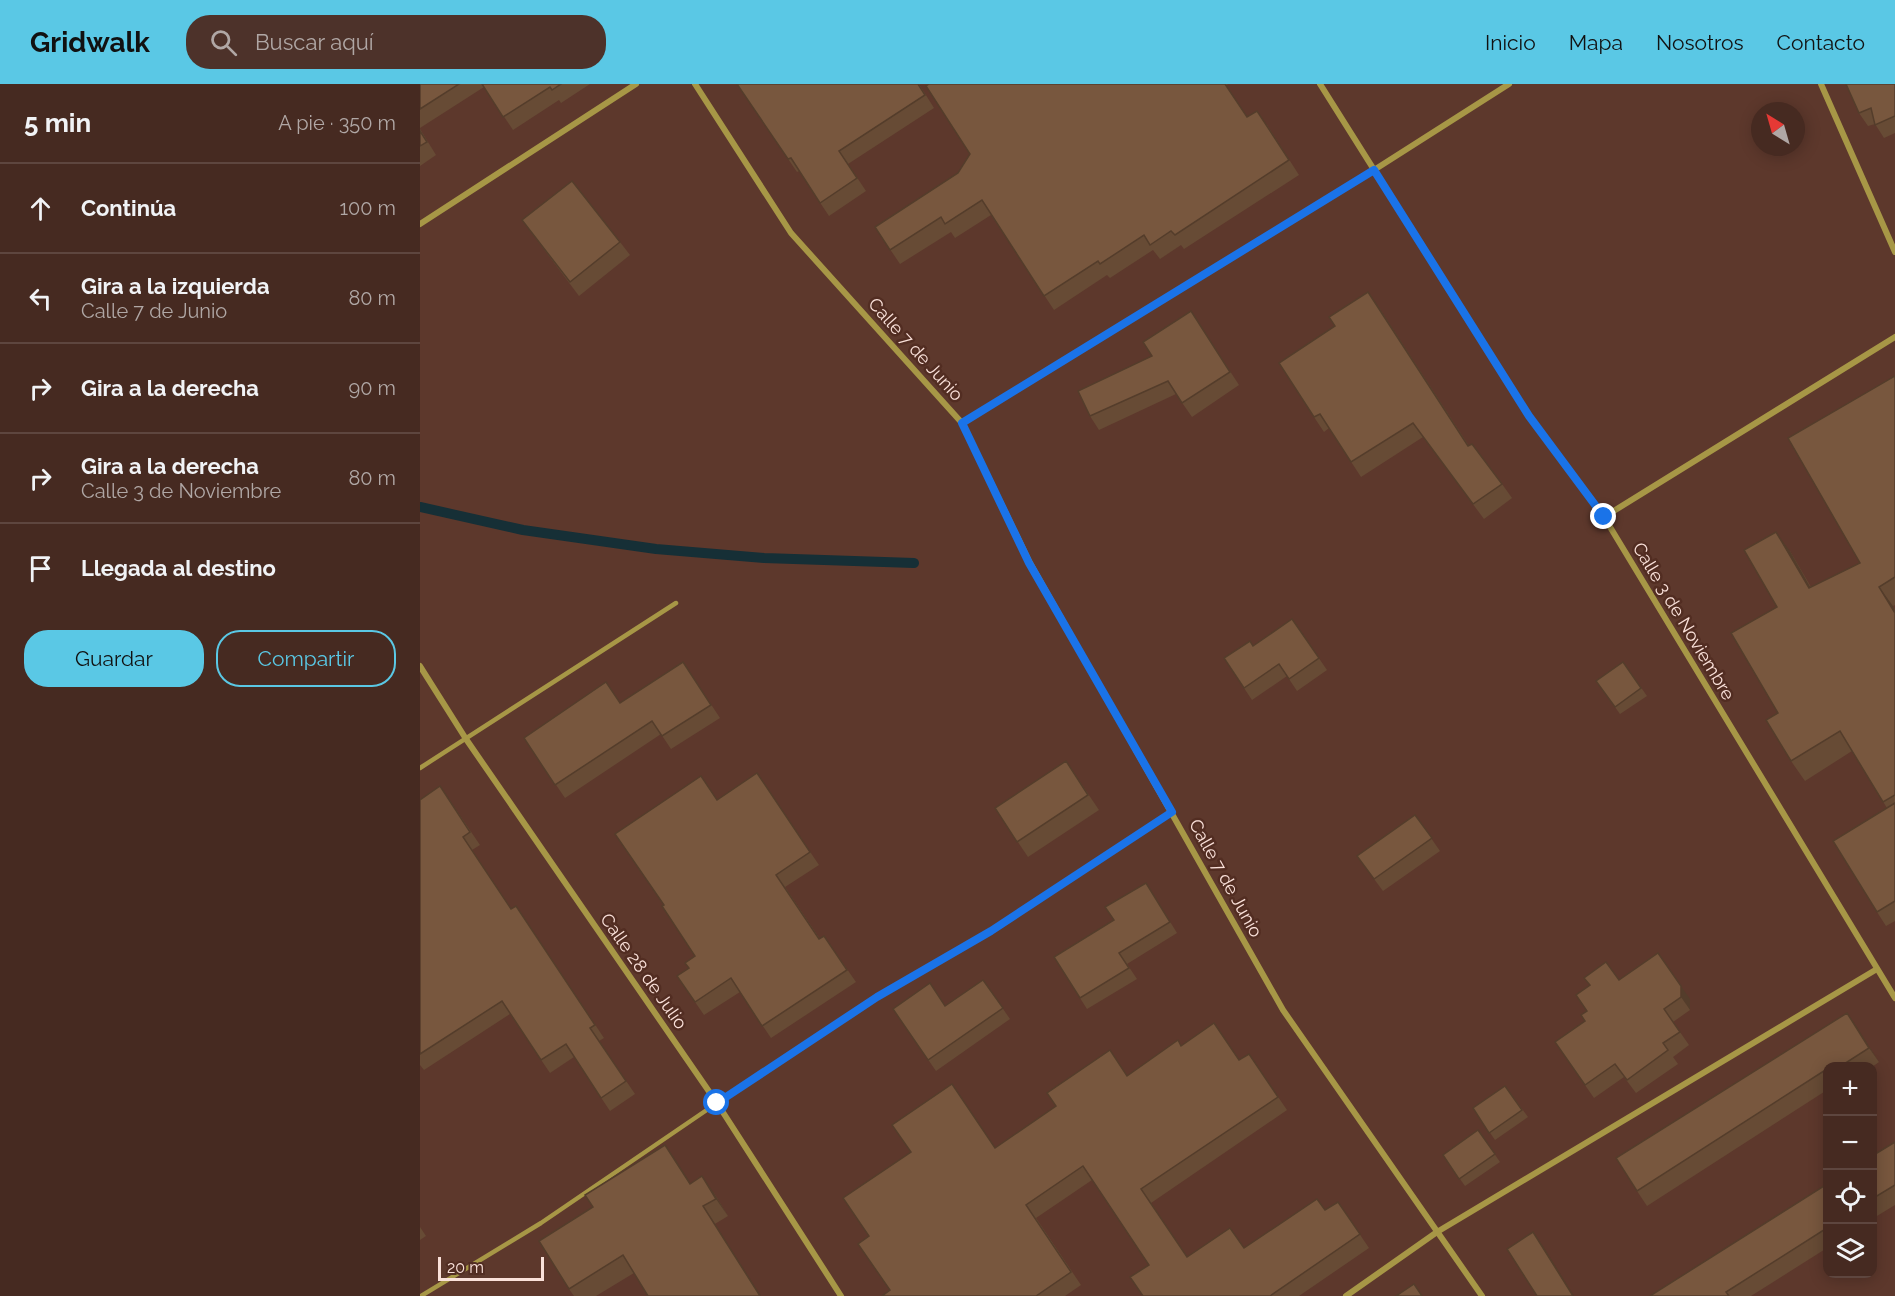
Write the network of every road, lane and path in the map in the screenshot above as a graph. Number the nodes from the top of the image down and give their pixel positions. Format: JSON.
{"nodes":[{"id":1,"x":636,"y":84,"type":"edge"},
{"id":2,"x":694,"y":84,"type":"edge"},
{"id":3,"x":1320,"y":84,"type":"edge"},
{"id":4,"x":1509,"y":84,"type":"edge"},
{"id":5,"x":1821,"y":84,"type":"edge"},
{"id":6,"x":1374,"y":170,"type":"junction"},
{"id":7,"x":420,"y":224,"type":"edge"},
{"id":8,"x":1895,"y":252,"type":"edge"},
{"id":9,"x":1895,"y":337,"type":"edge"},
{"id":10,"x":962,"y":423,"type":"junction"},
{"id":11,"x":1604,"y":517,"type":"junction"},
{"id":12,"x":676,"y":603,"type":"dead end"},
{"id":13,"x":420,"y":666,"type":"edge"},
{"id":14,"x":466,"y":739,"type":"junction"},
{"id":15,"x":420,"y":768,"type":"edge"},
{"id":16,"x":1172,"y":812,"type":"junction"},
{"id":17,"x":1876,"y":969,"type":"junction"},
{"id":18,"x":1895,"y":998,"type":"edge"},
{"id":19,"x":717,"y":1103,"type":"junction"},
{"id":20,"x":1437,"y":1232,"type":"junction"},
{"id":21,"x":421,"y":1296,"type":"edge"},
{"id":22,"x":841,"y":1296,"type":"edge"},
{"id":23,"x":1346,"y":1296,"type":"edge"},
{"id":24,"x":1482,"y":1296,"type":"edge"}],
"edges":[{"from":1,"to":7,"type":"street"},
{"from":2,"to":10,"type":"street","name":"Calle 7 de Junio"},
{"from":3,"to":6,"type":"street","name":"Calle 3 de Noviembre"},
{"from":4,"to":6,"type":"street"},
{"from":5,"to":8,"type":"street"},
{"from":6,"to":10,"type":"street"},
{"from":6,"to":11,"type":"street","name":"Calle 3 de Noviembre"},
{"from":9,"to":11,"type":"street"},
{"from":10,"to":16,"type":"street","name":"Calle 7 de Junio"},
{"from":11,"to":17,"type":"street","name":"Calle 3 de Noviembre"},
{"from":12,"to":14,"type":"lane"},
{"from":13,"to":14,"type":"street","name":"Calle 28 de Julio"},
{"from":14,"to":15,"type":"lane"},
{"from":14,"to":19,"type":"street","name":"Calle 28 de Julio"},
{"from":16,"to":19,"type":"lane"},
{"from":16,"to":20,"type":"street","name":"Calle 7 de Junio"},
{"from":17,"to":18,"type":"street","name":"Calle 3 de Noviembre"},
{"from":17,"to":20,"type":"street"},
{"from":19,"to":21,"type":"lane"},
{"from":19,"to":22,"type":"street","name":"Calle 28 de Julio"},
{"from":20,"to":23,"type":"street"},
{"from":20,"to":24,"type":"street","name":"Calle 7 de Junio"}]}
